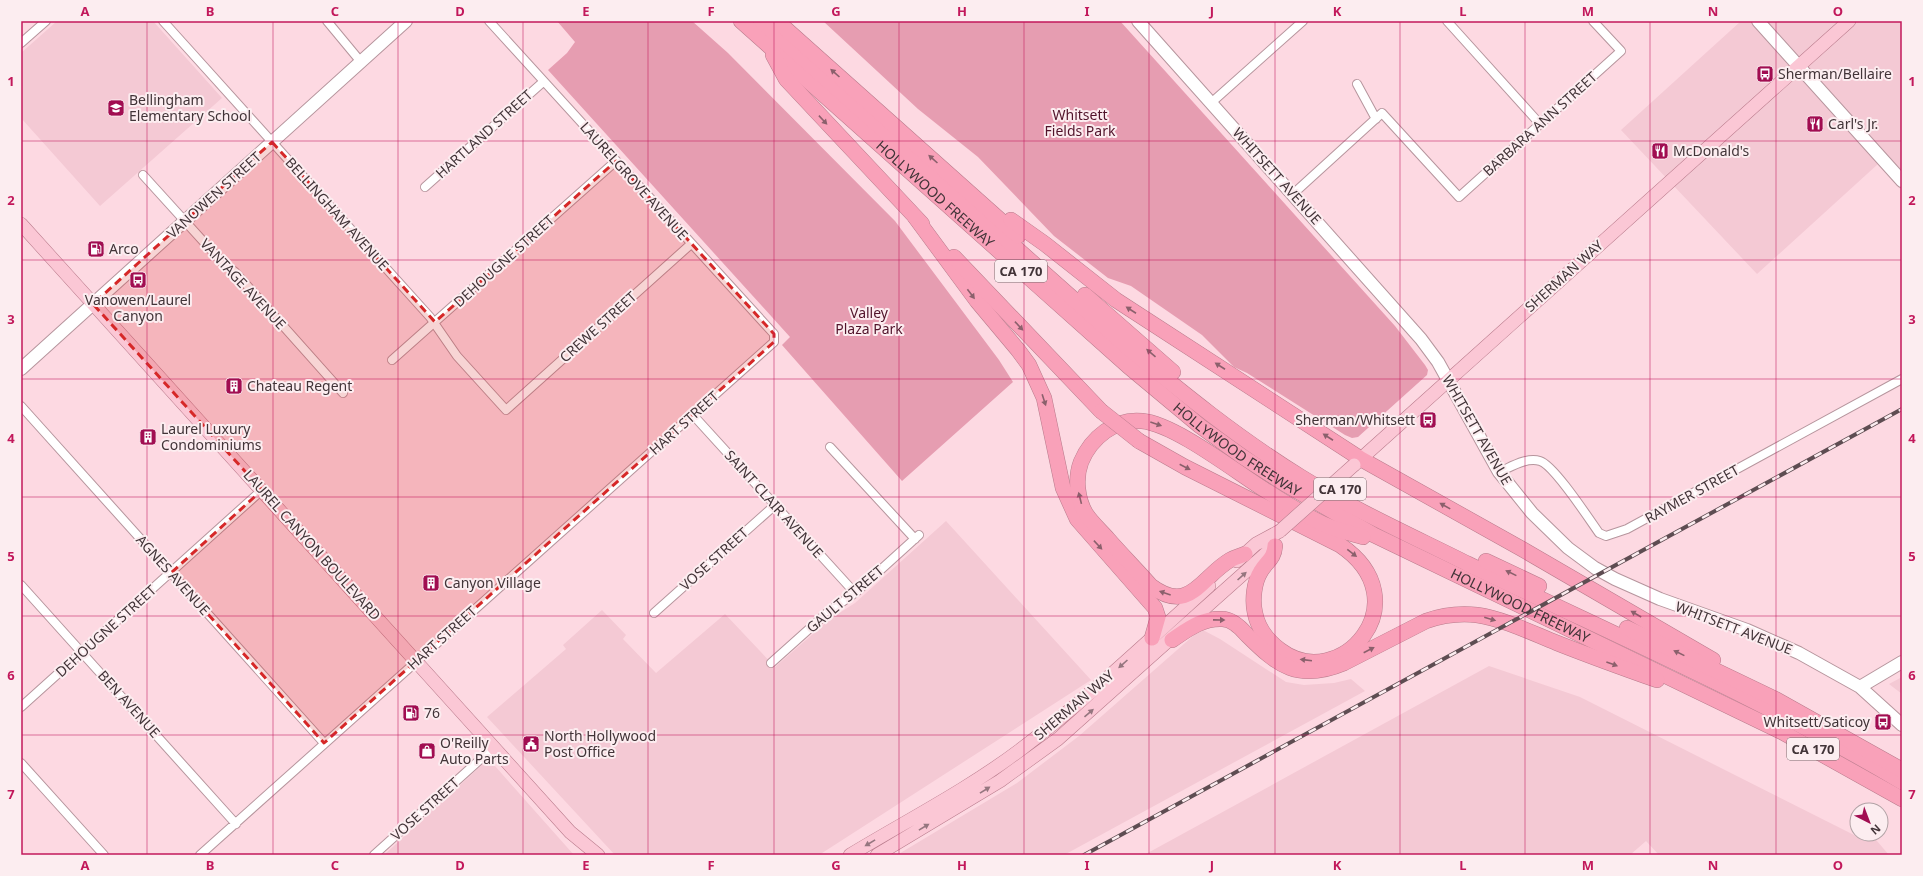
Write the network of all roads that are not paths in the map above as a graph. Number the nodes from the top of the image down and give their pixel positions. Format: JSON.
{"nodes":[{"id":1,"x":46,"y":21,"type":"edge"},
{"id":2,"x":163,"y":21,"type":"edge"},
{"id":3,"x":326,"y":21,"type":"edge"},
{"id":4,"x":406,"y":21,"type":"edge"},
{"id":5,"x":489,"y":21,"type":"edge"},
{"id":6,"x":741,"y":21,"type":"edge"},
{"id":7,"x":752,"y":21,"type":"edge"},
{"id":8,"x":761,"y":21,"type":"edge"},
{"id":9,"x":777,"y":21,"type":"edge"},
{"id":10,"x":1138,"y":21,"type":"edge"},
{"id":11,"x":1303,"y":21,"type":"edge"},
{"id":12,"x":1447,"y":21,"type":"edge"},
{"id":13,"x":1593,"y":21,"type":"edge"},
{"id":14,"x":1758,"y":21,"type":"edge"},
{"id":15,"x":1849,"y":21,"type":"edge"},
{"id":16,"x":21,"y":43,"type":"edge"},
{"id":17,"x":767,"y":44,"type":"junction"},
{"id":18,"x":361,"y":62,"type":"junction"},
{"id":19,"x":1799,"y":66,"type":"junction"},
{"id":20,"x":543,"y":82,"type":"junction"},
{"id":21,"x":1357,"y":84,"type":"dead end"},
{"id":22,"x":1211,"y":103,"type":"junction"},
{"id":23,"x":1379,"y":116,"type":"junction"},
{"id":24,"x":1540,"y":124,"type":"junction"},
{"id":25,"x":272,"y":142,"type":"junction"},
{"id":26,"x":616,"y":161,"type":"junction"},
{"id":27,"x":143,"y":175,"type":"dead end"},
{"id":28,"x":1902,"y":180,"type":"edge"},
{"id":29,"x":962,"y":185,"type":"junction"},
{"id":30,"x":425,"y":187,"type":"dead end"},
{"id":31,"x":1293,"y":194,"type":"junction"},
{"id":32,"x":915,"y":217,"type":"junction"},
{"id":33,"x":184,"y":221,"type":"junction"},
{"id":34,"x":21,"y":224,"type":"edge"},
{"id":35,"x":691,"y":244,"type":"junction"},
{"id":36,"x":93,"y":304,"type":"junction"},
{"id":37,"x":434,"y":323,"type":"junction"},
{"id":38,"x":774,"y":342,"type":"joint"},
{"id":39,"x":392,"y":360,"type":"dead end"},
{"id":40,"x":21,"y":368,"type":"edge"},
{"id":41,"x":1902,"y":379,"type":"edge"},
{"id":42,"x":1447,"y":380,"type":"junction"},
{"id":43,"x":343,"y":393,"type":"dead end"},
{"id":44,"x":21,"y":406,"type":"edge"},
{"id":45,"x":506,"y":410,"type":"joint"},
{"id":46,"x":693,"y":414,"type":"junction"},
{"id":47,"x":830,"y":447,"type":"dead end"},
{"id":48,"x":1357,"y":462,"type":"junction"},
{"id":49,"x":1499,"y":472,"type":"junction"},
{"id":50,"x":262,"y":490,"type":"junction"},
{"id":51,"x":774,"y":506,"type":"junction"},
{"id":52,"x":1280,"y":531,"type":"junction"},
{"id":53,"x":1274,"y":546,"type":"junction"},
{"id":54,"x":1408,"y":552,"type":"junction"},
{"id":55,"x":1245,"y":554,"type":"junction"},
{"id":56,"x":171,"y":573,"type":"junction"},
{"id":57,"x":21,"y":585,"type":"edge"},
{"id":58,"x":854,"y":593,"type":"junction"},
{"id":59,"x":654,"y":613,"type":"dead end"},
{"id":60,"x":1152,"y":638,"type":"junction"},
{"id":61,"x":1172,"y":640,"type":"junction"},
{"id":62,"x":82,"y":652,"type":"junction"},
{"id":63,"x":416,"y":660,"type":"junction"},
{"id":64,"x":1902,"y":662,"type":"edge"},
{"id":65,"x":771,"y":663,"type":"dead end"},
{"id":66,"x":1860,"y":687,"type":"junction"},
{"id":67,"x":1777,"y":700,"type":"junction"},
{"id":68,"x":1722,"y":702,"type":"junction"},
{"id":69,"x":21,"y":707,"type":"edge"},
{"id":70,"x":1060,"y":720,"type":"junction"},
{"id":71,"x":1902,"y":725,"type":"edge"},
{"id":72,"x":1067,"y":732,"type":"junction"},
{"id":73,"x":324,"y":743,"type":"junction"},
{"id":74,"x":494,"y":746,"type":"junction"},
{"id":75,"x":1019,"y":750,"type":"junction"},
{"id":76,"x":21,"y":762,"type":"edge"},
{"id":77,"x":1026,"y":763,"type":"junction"},
{"id":78,"x":994,"y":768,"type":"junction"},
{"id":79,"x":1902,"y":770,"type":"edge"},
{"id":80,"x":1000,"y":781,"type":"junction"},
{"id":81,"x":1902,"y":782,"type":"edge"},
{"id":82,"x":1902,"y":789,"type":"edge"},
{"id":83,"x":1902,"y":799,"type":"edge"},
{"id":84,"x":236,"y":824,"type":"junction"},
{"id":85,"x":570,"y":832,"type":"junction"},
{"id":86,"x":104,"y":855,"type":"edge"},
{"id":87,"x":200,"y":855,"type":"edge"},
{"id":88,"x":374,"y":855,"type":"edge"},
{"id":89,"x":585,"y":855,"type":"edge"},
{"id":90,"x":598,"y":855,"type":"edge"},
{"id":91,"x":850,"y":855,"type":"edge"},
{"id":92,"x":877,"y":855,"type":"edge"}],
"edges":[{"from":1,"to":16,"type":"street"},
{"from":2,"to":25,"type":"street","name":"BELLINGHAM AVENUE"},
{"from":3,"to":18,"type":"street"},
{"from":4,"to":18,"type":"main road","name":"VANOWEN STREET"},
{"from":5,"to":20,"type":"street","name":"LAURELGROVE AVENUE"},
{"from":6,"to":17,"type":"highway","name":"HOLLYWOOD FREEWAY","number":"CA 170"},
{"from":7,"to":82,"type":"highway"},
{"from":8,"to":81,"type":"highway"},
{"from":29,"to":9,"type":"highway","name":"HOLLYWOOD FREEWAY","number":"CA 170","one_way":true},
{"from":10,"to":22,"type":"main road","name":"WHITSETT AVENUE"},
{"from":11,"to":22,"type":"street"},
{"from":12,"to":24,"type":"street"},
{"from":13,"to":24,"type":"street","name":"BARBARA ANN STREET"},
{"from":14,"to":19,"type":"main road"},
{"from":15,"to":19,"type":"main road","name":"SHERMAN WAY"},
{"from":17,"to":32,"type":"highway","one_way":true},
{"from":17,"to":54,"type":"highway","name":"HOLLYWOOD FREEWAY","number":"CA 170"},
{"from":18,"to":25,"type":"main road","name":"VANOWEN STREET"},
{"from":19,"to":28,"type":"main road"},
{"from":19,"to":42,"type":"main road","name":"SHERMAN WAY"},
{"from":20,"to":26,"type":"street","name":"LAURELGROVE AVENUE"},
{"from":20,"to":30,"type":"street","name":"HARTLAND STREET"},
{"from":21,"to":23,"type":"street"},
{"from":22,"to":31,"type":"main road","name":"WHITSETT AVENUE"},
{"from":23,"to":24,"type":"street","name":"BARBARA ANN STREET"},
{"from":23,"to":31,"type":"street"},
{"from":25,"to":33,"type":"main road","name":"VANOWEN STREET"},
{"from":25,"to":37,"type":"street","name":"BELLINGHAM AVENUE"},
{"from":26,"to":35,"type":"street","name":"LAURELGROVE AVENUE"},
{"from":26,"to":37,"type":"street","name":"DEHOUGNE STREET"},
{"from":27,"to":33,"type":"street","name":"VANTAGE AVENUE"},
{"from":48,"to":29,"type":"highway","one_way":true},
{"from":67,"to":29,"type":"highway","name":"HOLLYWOOD FREEWAY","number":"CA 170","one_way":true},
{"from":31,"to":42,"type":"main road","name":"WHITSETT AVENUE"},
{"from":32,"to":53,"type":"highway","one_way":true,"bridge":true},
{"from":32,"to":60,"type":"highway","one_way":true},
{"from":33,"to":36,"type":"main road","name":"VANOWEN STREET"},
{"from":33,"to":43,"type":"street","name":"VANTAGE AVENUE"},
{"from":34,"to":36,"type":"main road","name":"LAUREL CANYON BOULEVARD"},
{"from":35,"to":38,"type":"street","name":"LAURELGROVE AVENUE"},
{"from":35,"to":45,"type":"street","name":"CREWE STREET"},
{"from":36,"to":40,"type":"main road","name":"VANOWEN STREET"},
{"from":36,"to":50,"type":"main road","name":"LAUREL CANYON BOULEVARD"},
{"from":37,"to":39,"type":"street","name":"DEHOUGNE STREET"},
{"from":37,"to":45,"type":"street","name":"BELLINGHAM AVENUE"},
{"from":38,"to":46,"type":"street","name":"HART STREET"},
{"from":41,"to":49,"type":"street","name":"RAYMER STREET"},
{"from":42,"to":48,"type":"main road","name":"SHERMAN WAY"},
{"from":42,"to":49,"type":"main road","name":"WHITSETT AVENUE"},
{"from":44,"to":56,"type":"street","name":"AGNES AVENUE"},
{"from":46,"to":51,"type":"street","name":"SAINT CLAIR AVENUE"},
{"from":46,"to":63,"type":"street","name":"HART STREET"},
{"from":47,"to":58,"type":"street","name":"GAULT STREET"},
{"from":48,"to":52,"type":"main road","name":"SHERMAN WAY","bridge":true},
{"from":67,"to":48,"type":"highway","one_way":true},
{"from":49,"to":66,"type":"main road","name":"WHITSETT AVENUE"},
{"from":50,"to":56,"type":"street","name":"DEHOUGNE STREET"},
{"from":50,"to":63,"type":"main road","name":"LAUREL CANYON BOULEVARD"},
{"from":51,"to":58,"type":"street","name":"SAINT CLAIR AVENUE"},
{"from":51,"to":59,"type":"street","name":"VOSE STREET"},
{"from":52,"to":53,"type":"main road","name":"SHERMAN WAY"},
{"from":52,"to":55,"type":"main road","name":"SHERMAN WAY"},
{"from":61,"to":53,"type":"main road","name":"SHERMAN WAY","one_way":true},
{"from":55,"to":54,"type":"highway","one_way":true},
{"from":54,"to":68,"type":"highway","name":"HOLLYWOOD FREEWAY","number":"CA 170"},
{"from":55,"to":60,"type":"main road","name":"SHERMAN WAY"},
{"from":56,"to":62,"type":"street","name":"DEHOUGNE STREET"},
{"from":56,"to":73,"type":"street","name":"AGNES AVENUE"},
{"from":57,"to":62,"type":"street","name":"BEN AVENUE"},
{"from":58,"to":65,"type":"street","name":"GAULT STREET"},
{"from":60,"to":70,"type":"main road","name":"SHERMAN WAY","one_way":true},
{"from":61,"to":68,"type":"highway","one_way":true},
{"from":72,"to":61,"type":"main road","name":"SHERMAN WAY","one_way":true},
{"from":62,"to":69,"type":"street","name":"DEHOUGNE STREET"},
{"from":62,"to":84,"type":"street","name":"BEN AVENUE"},
{"from":63,"to":73,"type":"street","name":"HART STREET"},
{"from":63,"to":74,"type":"main road","name":"LAUREL CANYON BOULEVARD"},
{"from":64,"to":66,"type":"main road"},
{"from":66,"to":71,"type":"main road","name":"WHITSETT AVENUE"},
{"from":67,"to":79,"type":"highway","name":"HOLLYWOOD FREEWAY","number":"CA 170"},
{"from":68,"to":83,"type":"highway","name":"HOLLYWOOD FREEWAY","number":"CA 170"},
{"from":70,"to":72,"type":"main road"},
{"from":70,"to":75,"type":"main road","name":"SHERMAN WAY"},
{"from":72,"to":77,"type":"main road","name":"SHERMAN WAY"},
{"from":73,"to":84,"type":"street","name":"HART STREET"},
{"from":74,"to":85,"type":"main road","name":"LAUREL CANYON BOULEVARD"},
{"from":74,"to":88,"type":"street","name":"VOSE STREET"},
{"from":75,"to":77,"type":"main road"},
{"from":75,"to":78,"type":"main road","name":"SHERMAN WAY"},
{"from":76,"to":86,"type":"street"},
{"from":77,"to":80,"type":"main road","name":"SHERMAN WAY"},
{"from":78,"to":80,"type":"main road"},
{"from":78,"to":91,"type":"main road","name":"SHERMAN WAY","one_way":true},
{"from":92,"to":80,"type":"main road","name":"SHERMAN WAY","one_way":true},
{"from":84,"to":87,"type":"street","name":"HART STREET"},
{"from":85,"to":89,"type":"main road","name":"LAUREL CANYON BOULEVARD"},
{"from":85,"to":90,"type":"main road","name":"LAUREL CANYON BOULEVARD"}]}
